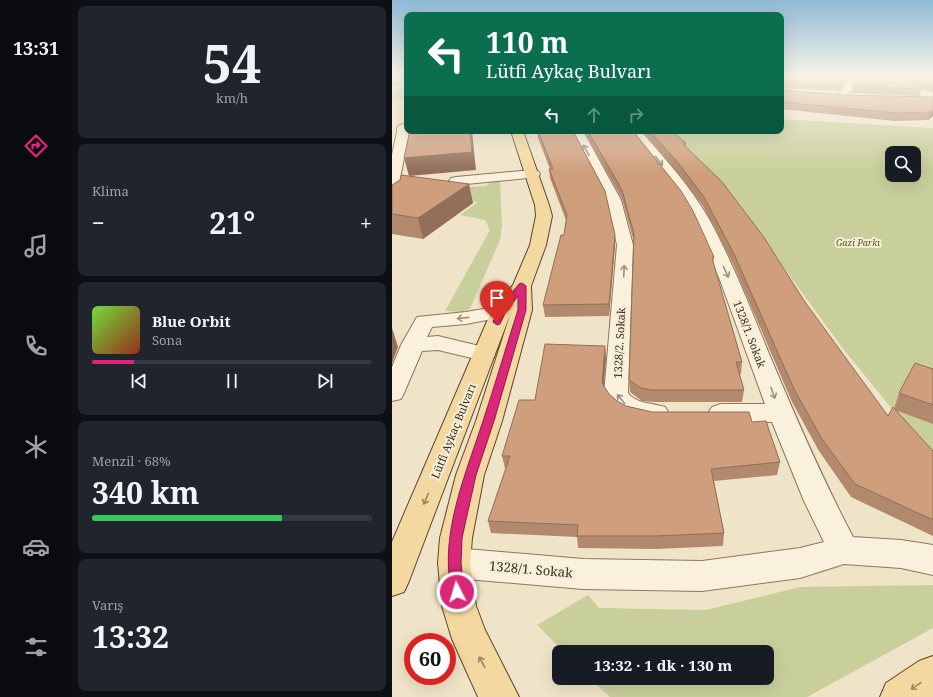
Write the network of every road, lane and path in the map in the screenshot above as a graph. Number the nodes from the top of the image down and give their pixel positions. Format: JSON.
{"nodes":[{"id":1,"x":404,"y":127,"type":"edge"},
{"id":2,"x":518,"y":134,"type":"edge"},
{"id":3,"x":579,"y":134,"type":"edge"},
{"id":4,"x":637,"y":134,"type":"edge"},
{"id":5,"x":533,"y":174,"type":"junction"},
{"id":6,"x":456,"y":181,"type":"edge"},
{"id":7,"x":392,"y":184,"type":"edge"},
{"id":8,"x":522,"y":286,"type":"junction"},
{"id":9,"x":501,"y":312,"type":"junction"},
{"id":10,"x":412,"y":345,"type":"junction"},
{"id":11,"x":484,"y":354,"type":"junction"},
{"id":12,"x":392,"y":393,"type":"edge"},
{"id":13,"x":675,"y":413,"type":"edge"},
{"id":14,"x":705,"y":413,"type":"edge"},
{"id":15,"x":781,"y":413,"type":"junction"},
{"id":16,"x":844,"y":550,"type":"junction"},
{"id":17,"x":933,"y":560,"type":"edge"},
{"id":18,"x":454,"y":563,"type":"junction"},
{"id":19,"x":392,"y":581,"type":"edge"},
{"id":20,"x":933,"y":675,"type":"edge"},
{"id":21,"x":498,"y":697,"type":"edge"},
{"id":22,"x":900,"y":697,"type":"edge"}],
"edges":[{"from":1,"to":7,"type":"street"},
{"from":2,"to":5,"type":"main road","name":"Lütfi Aykaç Bulvarı"},
{"from":13,"to":3,"type":"street","name":"1328/2. Sokak","one_way":true},
{"from":4,"to":15,"type":"street","name":"1328/1. Sokak","one_way":true},
{"from":5,"to":6,"type":"street"},
{"from":5,"to":8,"type":"main road","name":"Lütfi Aykaç Bulvarı"},
{"from":8,"to":9,"type":"main road","name":"Lütfi Aykaç Bulvarı"},
{"from":8,"to":18,"type":"main road","name":"Lütfi Aykaç Bulvarı"},
{"from":9,"to":10,"type":"street","one_way":true},
{"from":9,"to":11,"type":"main road","name":"Lütfi Aykaç Bulvarı"},
{"from":10,"to":11,"type":"street"},
{"from":10,"to":12,"type":"street"},
{"from":11,"to":19,"type":"main road","name":"Lütfi Aykaç Bulvarı","one_way":true},
{"from":14,"to":15,"type":"street"},
{"from":15,"to":16,"type":"street","name":"1328/1. Sokak"},
{"from":16,"to":17,"type":"street","name":"1328/1. Sokak"},
{"from":16,"to":18,"type":"street","name":"1328/1. Sokak"},
{"from":21,"to":18,"type":"main road","name":"Lütfi Aykaç Bulvarı","one_way":true},
{"from":20,"to":22,"type":"main road","one_way":true}]}
